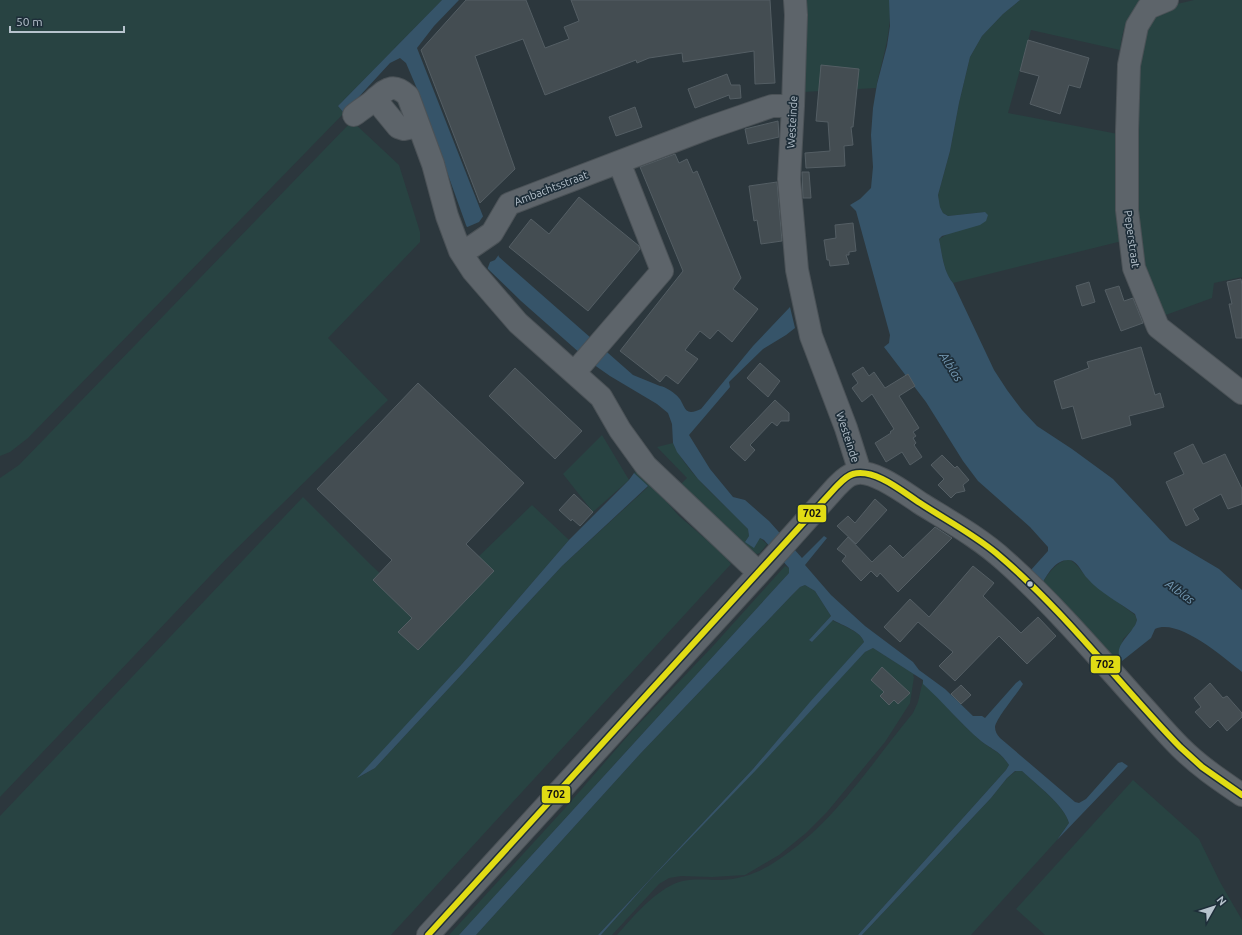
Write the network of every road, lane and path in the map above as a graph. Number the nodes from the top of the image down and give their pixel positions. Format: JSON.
{"nodes":[{"id":1,"x":795,"y":0,"type":"edge"},
{"id":2,"x":1167,"y":0,"type":"edge"},
{"id":3,"x":375,"y":99,"type":"junction"},
{"id":4,"x":793,"y":106,"type":"junction"},
{"id":5,"x":354,"y":114,"type":"dead end"},
{"id":6,"x":418,"y":126,"type":"junction"},
{"id":7,"x":619,"y":162,"type":"junction"},
{"id":8,"x":466,"y":248,"type":"junction"},
{"id":9,"x":578,"y":368,"type":"junction"},
{"id":10,"x":1242,"y":393,"type":"edge"},
{"id":11,"x":860,"y":472,"type":"junction"},
{"id":12,"x":765,"y":567,"type":"junction"},
{"id":13,"x":1242,"y":795,"type":"edge"},
{"id":14,"x":428,"y":935,"type":"edge"}],
"edges":[{"from":1,"to":4,"type":"street","name":"Westeinde"},
{"from":2,"to":10,"type":"street","name":"Peperstraat"},
{"from":3,"to":5,"type":"street"},
{"from":3,"to":6,"type":"street"},
{"from":3,"to":6,"type":"street"},
{"from":4,"to":7,"type":"street","name":"Ambachtsstraat"},
{"from":4,"to":11,"type":"street","name":"Westeinde"},
{"from":6,"to":8,"type":"street"},
{"from":7,"to":8,"type":"street","name":"Ambachtsstraat"},
{"from":7,"to":9,"type":"street"},
{"from":8,"to":9,"type":"street"},
{"from":9,"to":12,"type":"street"},
{"from":11,"to":12,"type":"street"},
{"from":11,"to":13,"type":"street","name":"Westeinde"},
{"from":12,"to":14,"type":"street"}]}
